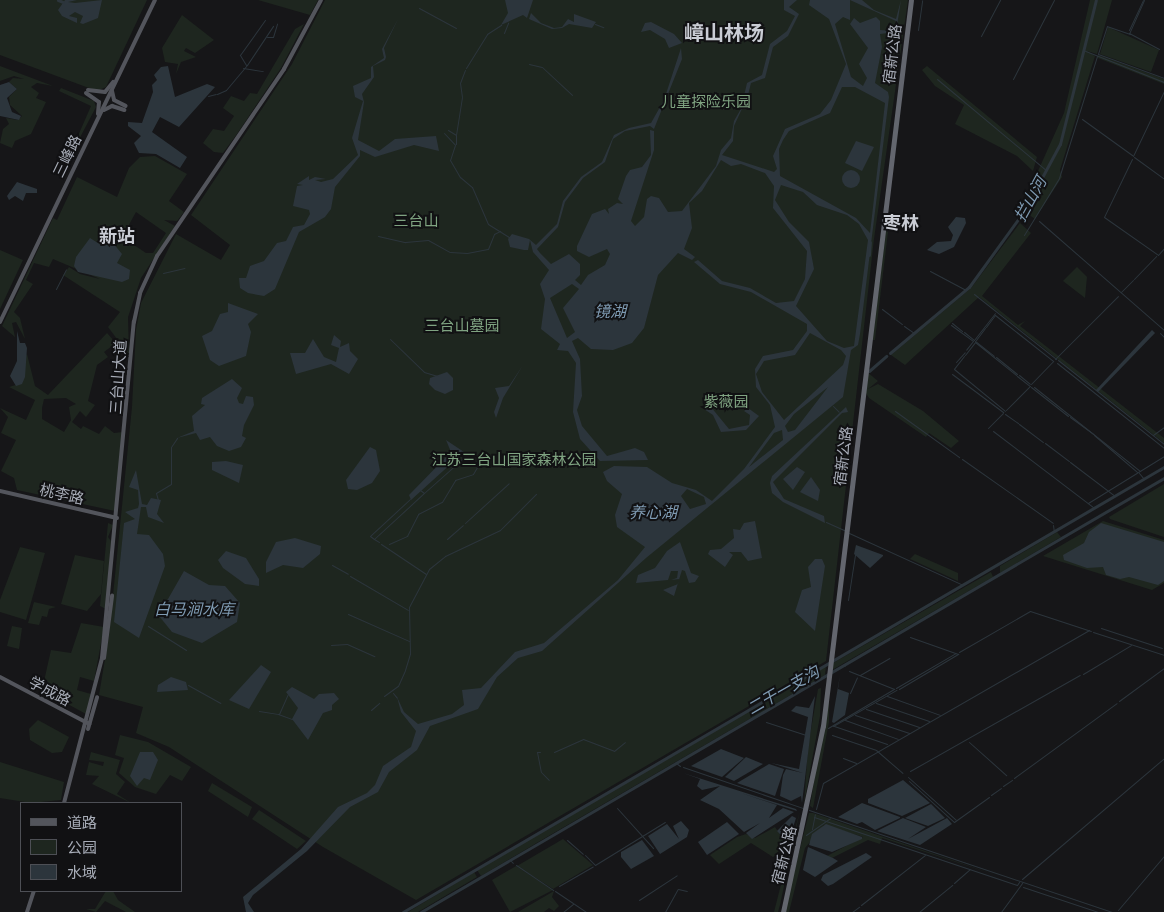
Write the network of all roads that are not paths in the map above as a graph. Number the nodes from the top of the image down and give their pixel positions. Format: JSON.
{"nodes":[{"id":1,"x":154,"y":0,"type":"edge"},
{"id":2,"x":322,"y":0,"type":"edge"},
{"id":3,"x":910,"y":0,"type":"edge"},
{"id":4,"x":115,"y":81,"type":"junction"},
{"id":5,"x":96,"y":120,"type":"junction"},
{"id":6,"x":0,"y":319,"type":"edge"},
{"id":7,"x":0,"y":322,"type":"edge"},
{"id":8,"x":0,"y":492,"type":"edge"},
{"id":9,"x":118,"y":519,"type":"junction"},
{"id":10,"x":846,"y":527,"type":"junction"},
{"id":11,"x":0,"y":676,"type":"edge"},
{"id":12,"x":88,"y":723,"type":"junction"},
{"id":13,"x":65,"y":802,"type":"edge"},
{"id":14,"x":34,"y":892,"type":"edge"},
{"id":15,"x":26,"y":912,"type":"edge"},
{"id":16,"x":782,"y":912,"type":"edge"}],
"edges":[{"from":1,"to":4,"type":"main road","name":"三峰路"},
{"from":2,"to":9,"type":"main road","name":"三台山大道"},
{"from":3,"to":10,"type":"highway","name":"宿新公路"},
{"from":3,"to":10,"type":"highway","name":"宿新公路"},
{"from":4,"to":5,"type":"main road","name":"三峰路"},
{"from":4,"to":5,"type":"main road"},
{"from":4,"to":5,"type":"main road"},
{"from":5,"to":6,"type":"main road","name":"三峰路"},
{"from":5,"to":7,"type":"main road","name":"三峰路"},
{"from":8,"to":9,"type":"main road","name":"桃李路"},
{"from":9,"to":12,"type":"main road","name":"三台山大道"},
{"from":10,"to":16,"type":"highway","name":"宿新公路"},
{"from":11,"to":12,"type":"main road","name":"学成路"},
{"from":12,"to":13,"type":"main road","name":"三台山大道"},
{"from":14,"to":15,"type":"main road"}]}
